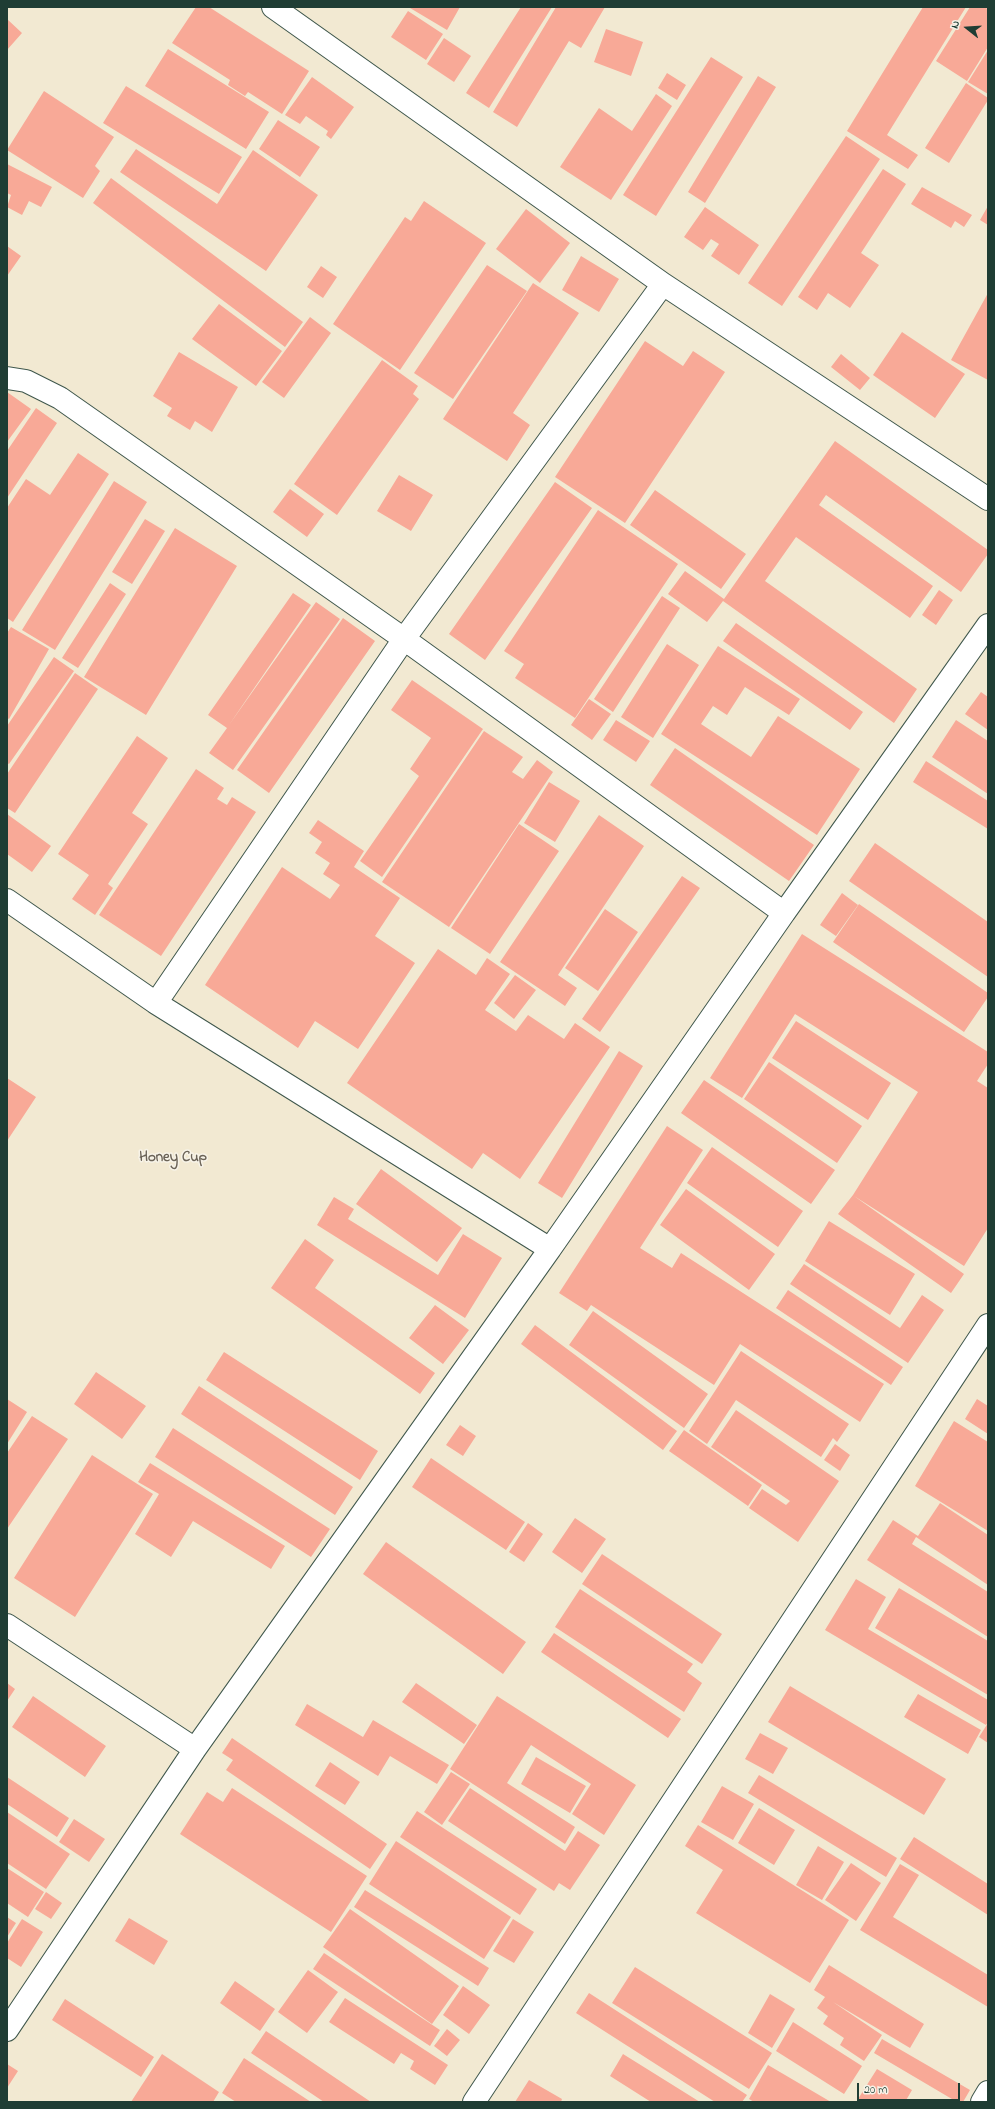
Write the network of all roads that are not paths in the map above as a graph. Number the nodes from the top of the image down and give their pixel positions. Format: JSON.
{"nodes":[{"id":1,"x":273,"y":7,"type":"edge"},
{"id":2,"x":663,"y":284,"type":"junction"},
{"id":3,"x":7,"y":378,"type":"edge"},
{"id":4,"x":988,"y":499,"type":"edge"},
{"id":5,"x":988,"y":626,"type":"edge"},
{"id":6,"x":404,"y":639,"type":"junction"},
{"id":7,"x":7,"y":900,"type":"edge"},
{"id":8,"x":784,"y":913,"type":"junction"},
{"id":9,"x":156,"y":1003,"type":"junction"},
{"id":10,"x":550,"y":1249,"type":"junction"},
{"id":11,"x":988,"y":1325,"type":"edge"},
{"id":12,"x":7,"y":1624,"type":"edge"},
{"id":13,"x":195,"y":1749,"type":"junction"},
{"id":14,"x":7,"y":2030,"type":"edge"},
{"id":15,"x":988,"y":2092,"type":"edge"},
{"id":16,"x":474,"y":2102,"type":"edge"},
{"id":17,"x":982,"y":2102,"type":"edge"}],
"edges":[{"from":1,"to":2,"type":"street"},
{"from":2,"to":4,"type":"street"},
{"from":2,"to":6,"type":"street"},
{"from":3,"to":6,"type":"street"},
{"from":5,"to":8,"type":"street"},
{"from":6,"to":8,"type":"street"},
{"from":6,"to":9,"type":"street"},
{"from":7,"to":9,"type":"street"},
{"from":8,"to":10,"type":"street"},
{"from":9,"to":10,"type":"street"},
{"from":10,"to":13,"type":"street"},
{"from":11,"to":16,"type":"street"},
{"from":12,"to":13,"type":"street"},
{"from":13,"to":14,"type":"street"},
{"from":15,"to":17,"type":"street"}]}
